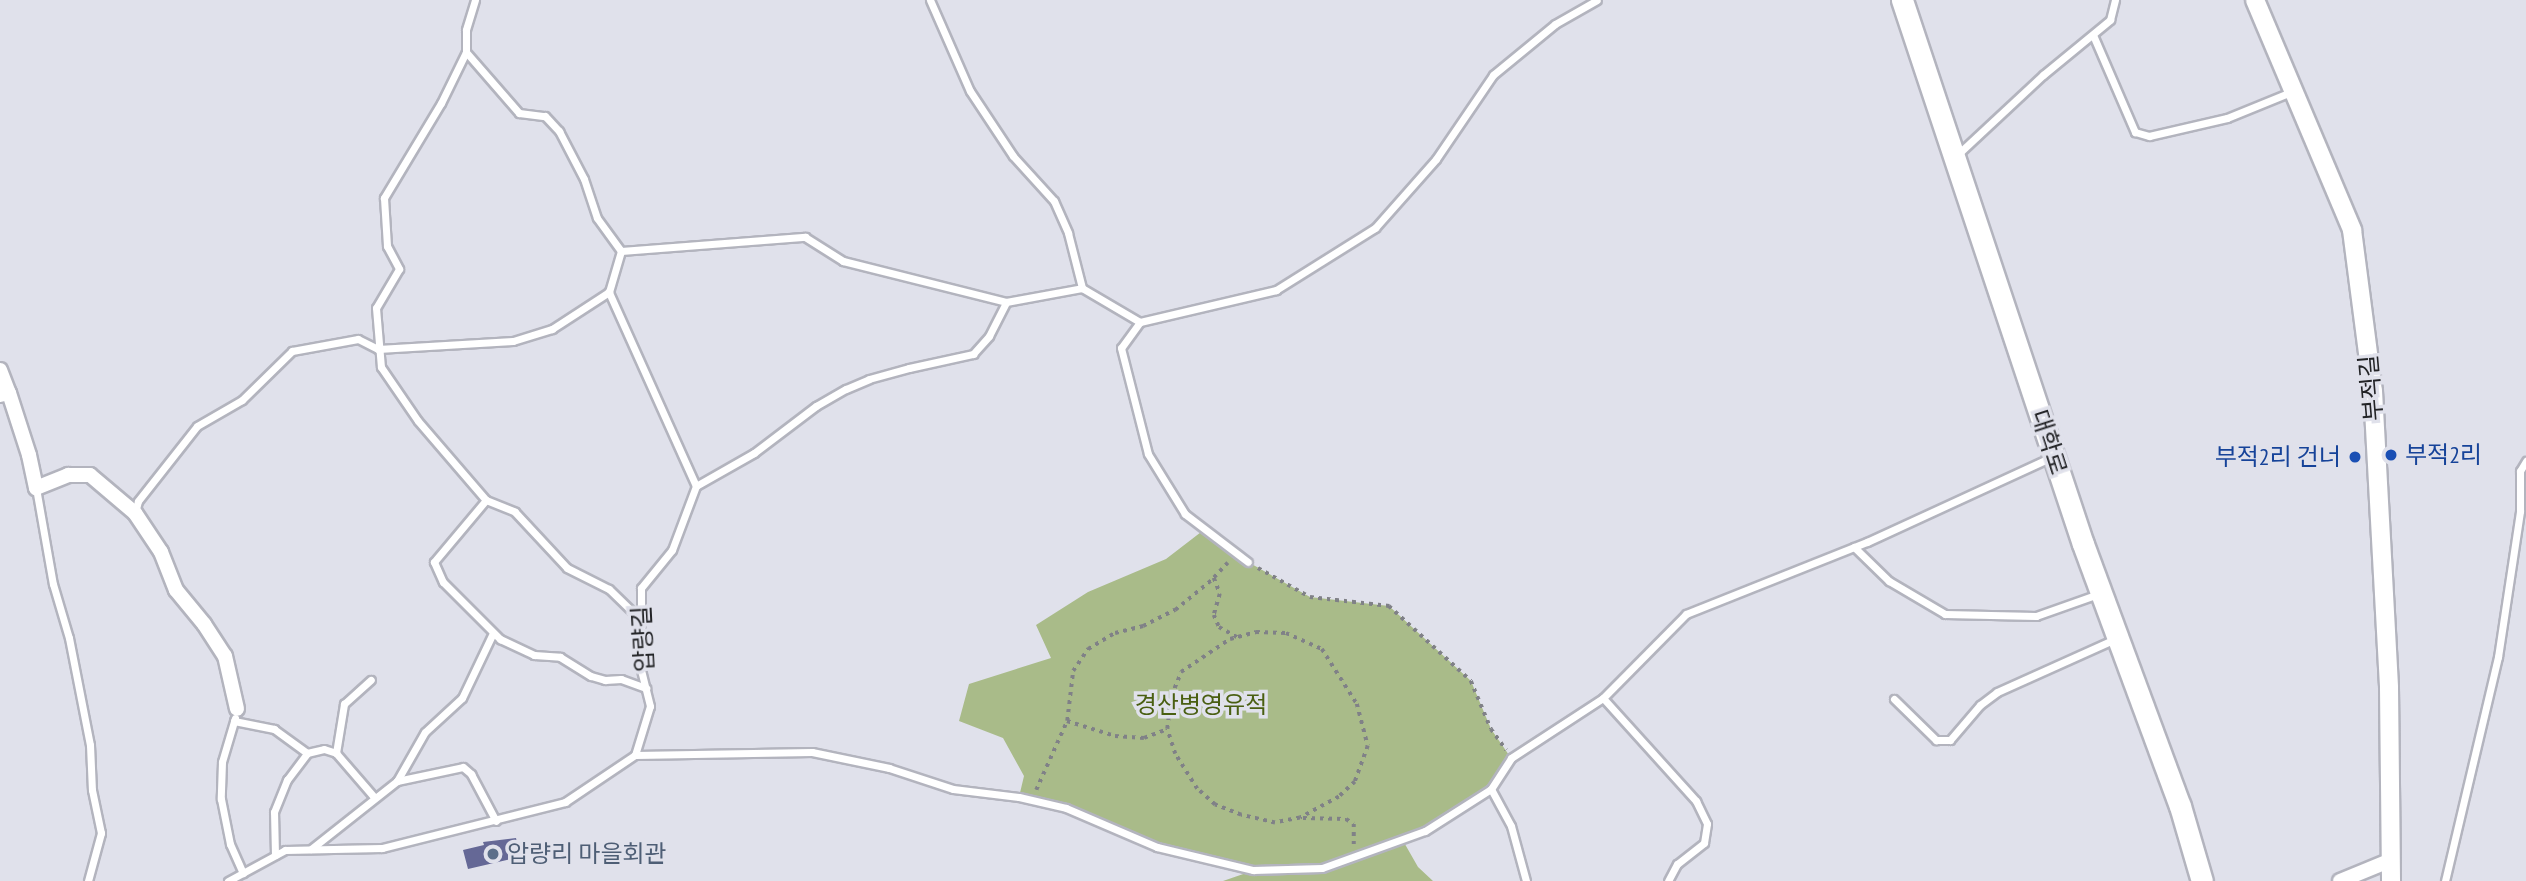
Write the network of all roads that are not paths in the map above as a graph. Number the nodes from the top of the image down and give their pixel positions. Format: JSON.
{"nodes":[{"id":1,"x":475,"y":0,"type":"edge"},
{"id":2,"x":930,"y":0,"type":"edge"},
{"id":3,"x":1597,"y":0,"type":"edge"},
{"id":4,"x":1902,"y":0,"type":"edge"},
{"id":5,"x":2115,"y":0,"type":"edge"},
{"id":6,"x":2255,"y":0,"type":"edge"},
{"id":7,"x":2093,"y":35,"type":"junction"},
{"id":8,"x":466,"y":52,"type":"junction"},
{"id":9,"x":2293,"y":91,"type":"junction"},
{"id":10,"x":1955,"y":157,"type":"junction"},
{"id":11,"x":621,"y":251,"type":"junction"},
{"id":12,"x":1082,"y":288,"type":"junction"},
{"id":13,"x":609,"y":292,"type":"junction"},
{"id":14,"x":1006,"y":302,"type":"junction"},
{"id":15,"x":1140,"y":322,"type":"junction"},
{"id":16,"x":378,"y":349,"type":"junction"},
{"id":17,"x":0,"y":370,"type":"edge"},
{"id":18,"x":5,"y":394,"type":"edge"},
{"id":19,"x":2054,"y":456,"type":"junction"},
{"id":20,"x":2526,"y":461,"type":"edge"},
{"id":21,"x":696,"y":486,"type":"junction"},
{"id":22,"x":36,"y":488,"type":"junction"},
{"id":23,"x":485,"y":500,"type":"junction"},
{"id":24,"x":135,"y":513,"type":"junction"},
{"id":25,"x":1854,"y":547,"type":"junction"},
{"id":26,"x":1248,"y":562,"type":"road end"},
{"id":27,"x":2102,"y":593,"type":"junction"},
{"id":28,"x":640,"y":619,"type":"junction"},
{"id":29,"x":493,"y":633,"type":"junction"},
{"id":30,"x":2119,"y":637,"type":"junction"},
{"id":31,"x":371,"y":680,"type":"dead end"},
{"id":32,"x":646,"y":688,"type":"junction"},
{"id":33,"x":1603,"y":698,"type":"junction"},
{"id":34,"x":1894,"y":699,"type":"dead end"},
{"id":35,"x":235,"y":715,"type":"junction"},
{"id":36,"x":307,"y":753,"type":"junction"},
{"id":37,"x":336,"y":753,"type":"junction"},
{"id":38,"x":635,"y":755,"type":"junction"},
{"id":39,"x":397,"y":781,"type":"junction"},
{"id":40,"x":1491,"y":789,"type":"junction"},
{"id":41,"x":374,"y":797,"type":"junction"},
{"id":42,"x":496,"y":821,"type":"junction"},
{"id":43,"x":311,"y":849,"type":"junction"},
{"id":44,"x":275,"y":855,"type":"junction"},
{"id":45,"x":2389,"y":861,"type":"junction"},
{"id":46,"x":243,"y":873,"type":"junction"},
{"id":47,"x":88,"y":881,"type":"edge"},
{"id":48,"x":228,"y":881,"type":"edge"},
{"id":49,"x":1527,"y":881,"type":"edge"},
{"id":50,"x":1668,"y":881,"type":"edge"},
{"id":51,"x":2202,"y":881,"type":"edge"},
{"id":52,"x":2340,"y":881,"type":"edge"},
{"id":53,"x":2391,"y":881,"type":"edge"},
{"id":54,"x":2445,"y":881,"type":"edge"}],
"edges":[{"from":1,"to":8,"type":"lane"},
{"from":2,"to":12,"type":"lane"},
{"from":3,"to":15,"type":"lane"},
{"from":4,"to":10,"type":"main road","name":"대학로"},
{"from":5,"to":7,"type":"lane"},
{"from":6,"to":9,"type":"street","name":"부적길"},
{"from":7,"to":9,"type":"lane"},
{"from":7,"to":10,"type":"lane"},
{"from":8,"to":11,"type":"lane"},
{"from":8,"to":16,"type":"lane"},
{"from":9,"to":45,"type":"street","name":"부적길"},
{"from":10,"to":19,"type":"main road","name":"대학로"},
{"from":11,"to":13,"type":"lane"},
{"from":11,"to":14,"type":"lane"},
{"from":12,"to":14,"type":"lane"},
{"from":12,"to":15,"type":"lane"},
{"from":13,"to":16,"type":"lane"},
{"from":13,"to":21,"type":"lane"},
{"from":14,"to":21,"type":"lane"},
{"from":15,"to":26,"type":"lane"},
{"from":16,"to":23,"type":"lane"},
{"from":16,"to":24,"type":"lane"},
{"from":17,"to":18,"type":"street"},
{"from":18,"to":22,"type":"street"},
{"from":19,"to":25,"type":"lane"},
{"from":19,"to":27,"type":"main road","name":"대학로"},
{"from":20,"to":54,"type":"lane"},
{"from":21,"to":28,"type":"lane","name":"압량길"},
{"from":22,"to":24,"type":"street"},
{"from":22,"to":47,"type":"lane"},
{"from":23,"to":28,"type":"lane"},
{"from":23,"to":29,"type":"lane"},
{"from":24,"to":35,"type":"street"},
{"from":25,"to":27,"type":"lane"},
{"from":25,"to":33,"type":"lane"},
{"from":27,"to":30,"type":"main road","name":"대학로"},
{"from":28,"to":32,"type":"lane","name":"압량길"},
{"from":29,"to":32,"type":"lane"},
{"from":29,"to":39,"type":"lane"},
{"from":30,"to":34,"type":"lane"},
{"from":30,"to":51,"type":"main road","name":"대학로"},
{"from":31,"to":37,"type":"lane"},
{"from":32,"to":38,"type":"lane","name":"압량길"},
{"from":33,"to":40,"type":"lane"},
{"from":33,"to":50,"type":"lane"},
{"from":35,"to":36,"type":"lane"},
{"from":35,"to":46,"type":"lane"},
{"from":36,"to":37,"type":"lane"},
{"from":36,"to":44,"type":"lane"},
{"from":37,"to":41,"type":"lane"},
{"from":38,"to":40,"type":"lane"},
{"from":38,"to":42,"type":"lane"},
{"from":39,"to":41,"type":"lane"},
{"from":39,"to":42,"type":"lane"},
{"from":40,"to":49,"type":"lane"},
{"from":41,"to":43,"type":"lane"},
{"from":42,"to":43,"type":"lane"},
{"from":43,"to":44,"type":"lane"},
{"from":44,"to":46,"type":"lane"},
{"from":45,"to":52,"type":"street"},
{"from":45,"to":53,"type":"street","name":"부적길"},
{"from":46,"to":48,"type":"lane"}]}
